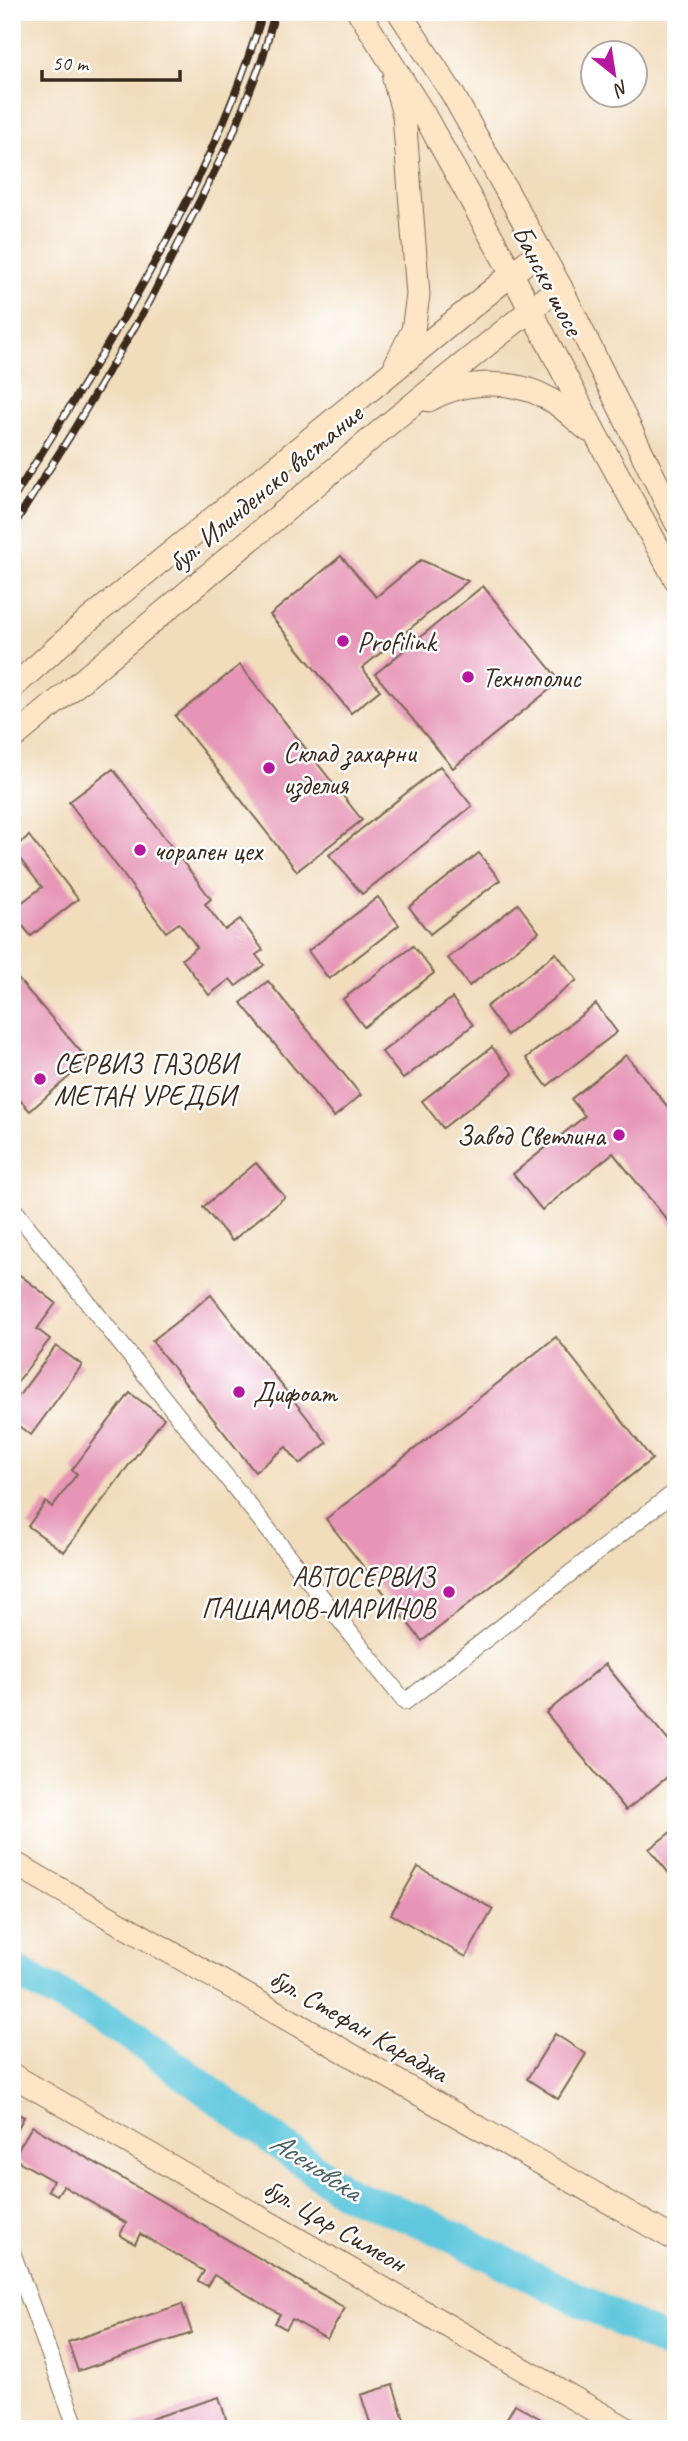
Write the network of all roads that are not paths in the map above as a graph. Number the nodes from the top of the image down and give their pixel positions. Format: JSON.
{"nodes":[{"id":1,"x":359,"y":12,"type":"edge"},
{"id":2,"x":399,"y":12,"type":"edge"},
{"id":3,"x":389,"y":59,"type":"junction"},
{"id":4,"x":540,"y":251,"type":"junction"},
{"id":5,"x":512,"y":274,"type":"junction"},
{"id":6,"x":560,"y":286,"type":"junction"},
{"id":7,"x":531,"y":310,"type":"junction"},
{"id":8,"x":391,"y":372,"type":"junction"},
{"id":9,"x":396,"y":418,"type":"junction"},
{"id":10,"x":597,"y":437,"type":"junction"},
{"id":11,"x":676,"y":522,"type":"edge"},
{"id":12,"x":676,"y":580,"type":"edge"},
{"id":13,"x":12,"y":688,"type":"edge"},
{"id":14,"x":12,"y":739,"type":"edge"},
{"id":15,"x":12,"y":1208,"type":"edge"},
{"id":16,"x":676,"y":1491,"type":"edge"},
{"id":17,"x":12,"y":1862,"type":"edge"},
{"id":18,"x":12,"y":2076,"type":"edge"},
{"id":19,"x":676,"y":2240,"type":"edge"},
{"id":20,"x":12,"y":2252,"type":"edge"},
{"id":21,"x":77,"y":2429,"type":"edge"},
{"id":22,"x":627,"y":2429,"type":"edge"}],
"edges":[{"from":1,"to":3,"type":"main road","name":"Банско шосе"},
{"from":2,"to":4,"type":"main road","name":"Банско шосе"},
{"from":3,"to":5,"type":"main road","name":"Банско шосе"},
{"from":3,"to":8,"type":"main road"},
{"from":4,"to":5,"type":"main road","name":"бул. Илинденско въстание"},
{"from":4,"to":6,"type":"main road","name":"Банско шосе"},
{"from":5,"to":7,"type":"main road","name":"Банско шосе"},
{"from":5,"to":8,"type":"main road","name":"бул. Илинденско въстание"},
{"from":6,"to":7,"type":"main road","name":"бул. Илинденско въстание"},
{"from":6,"to":11,"type":"main road","name":"Банско шосе"},
{"from":7,"to":9,"type":"main road","name":"бул. Илинденско въстание"},
{"from":7,"to":10,"type":"main road","name":"Банско шосе"},
{"from":8,"to":13,"type":"main road","name":"бул. Илинденско въстание"},
{"from":9,"to":10,"type":"main road"},
{"from":9,"to":14,"type":"main road","name":"бул. Илинденско въстание"},
{"from":10,"to":12,"type":"main road","name":"Банско шосе"},
{"from":15,"to":16,"type":"street"},
{"from":17,"to":19,"type":"main road","name":"бул. Стефан Караджа"},
{"from":18,"to":22,"type":"main road","name":"бул. Цар Симеон"},
{"from":20,"to":21,"type":"street"}]}
